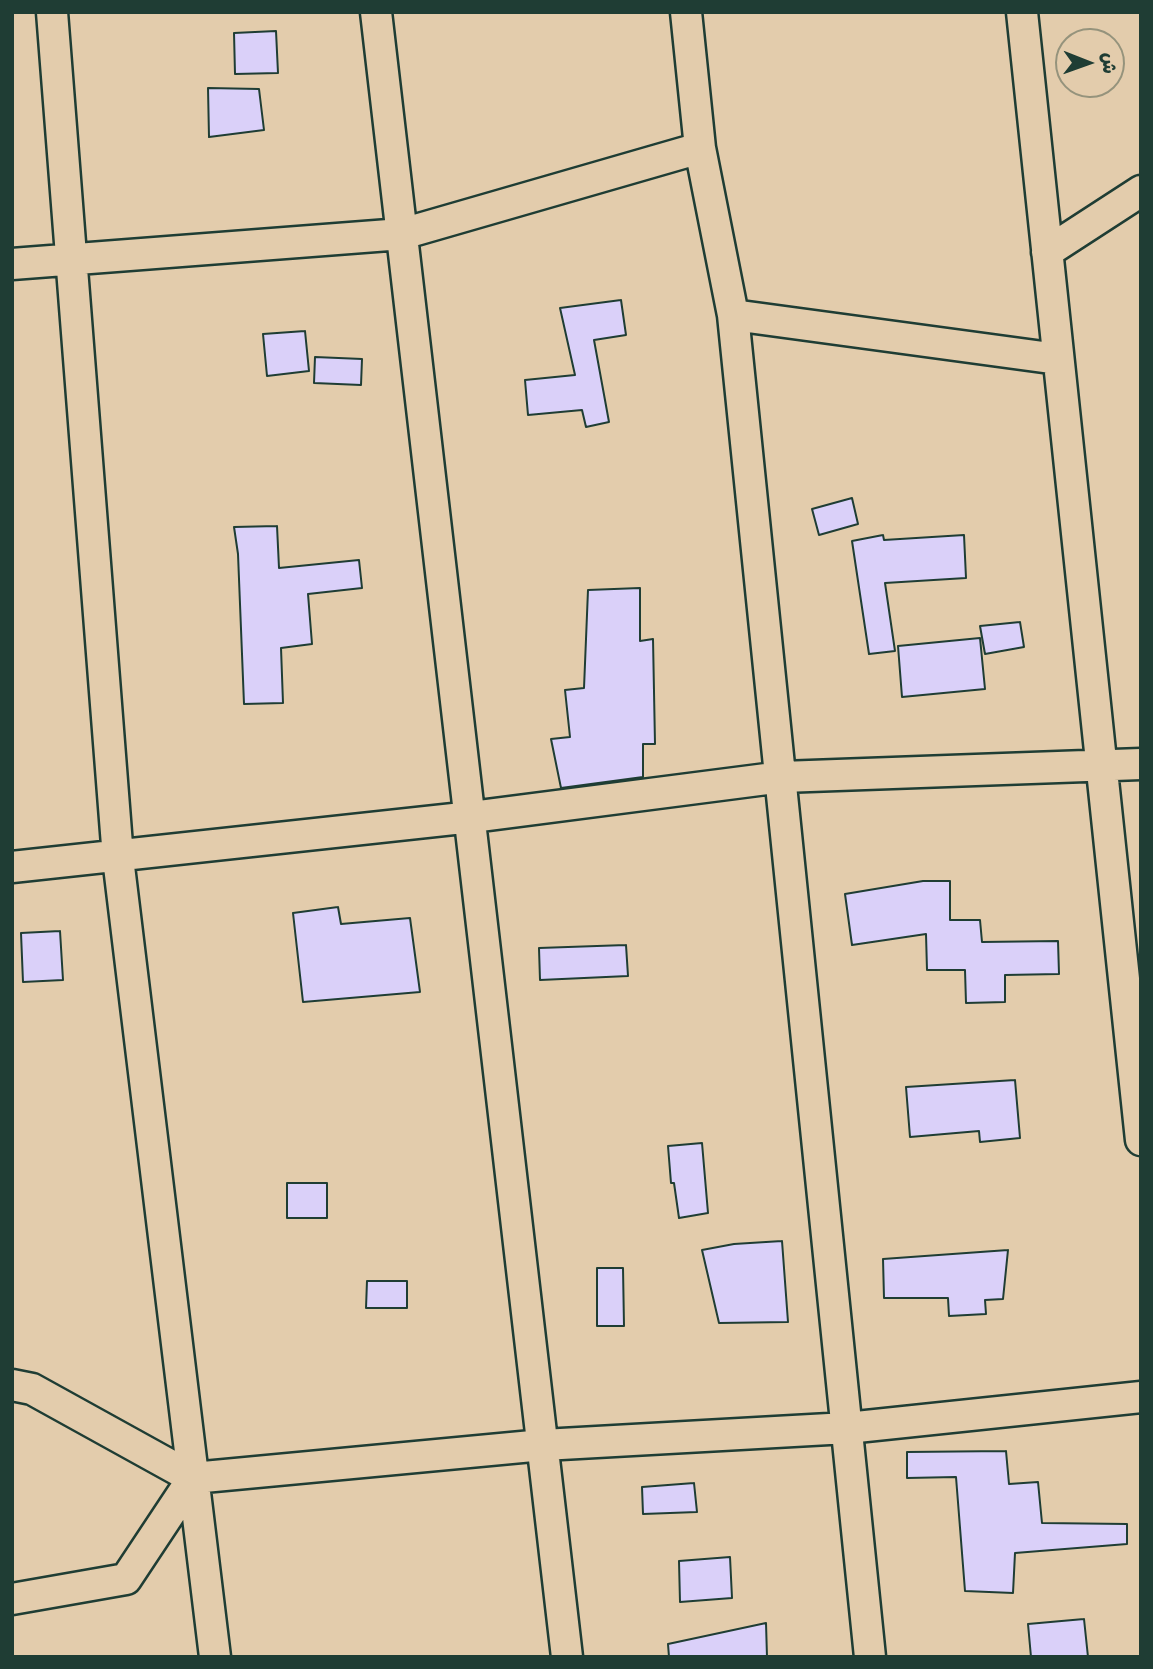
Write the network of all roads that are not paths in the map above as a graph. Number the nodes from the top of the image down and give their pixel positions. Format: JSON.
{"nodes":[{"id":1,"x":52,"y":12,"type":"edge"},
{"id":2,"x":376,"y":12,"type":"edge"},
{"id":3,"x":686,"y":12,"type":"edge"},
{"id":4,"x":1022,"y":12,"type":"edge"},
{"id":5,"x":700,"y":148,"type":"junction"},
{"id":6,"x":1141,"y":191,"type":"edge"},
{"id":7,"x":402,"y":234,"type":"junction"},
{"id":8,"x":1047,"y":252,"type":"junction"},
{"id":9,"x":71,"y":260,"type":"junction"},
{"id":10,"x":12,"y":264,"type":"edge"},
{"id":11,"x":733,"y":315,"type":"junction"},
{"id":12,"x":1058,"y":359,"type":"junction"},
{"id":13,"x":1141,"y":764,"type":"edge"},
{"id":14,"x":1100,"y":767,"type":"junction"},
{"id":15,"x":782,"y":777,"type":"junction"},
{"id":16,"x":472,"y":817,"type":"junction"},
{"id":17,"x":118,"y":858,"type":"junction"},
{"id":18,"x":12,"y":867,"type":"edge"},
{"id":19,"x":1141,"y":1140,"type":"edge"},
{"id":20,"x":12,"y":1385,"type":"edge"},
{"id":21,"x":1141,"y":1397,"type":"edge"},
{"id":22,"x":847,"y":1428,"type":"junction"},
{"id":23,"x":543,"y":1445,"type":"junction"},
{"id":24,"x":193,"y":1478,"type":"junction"},
{"id":25,"x":12,"y":1599,"type":"edge"},
{"id":26,"x":215,"y":1657,"type":"edge"},
{"id":27,"x":568,"y":1657,"type":"edge"},
{"id":28,"x":870,"y":1657,"type":"edge"}],
"edges":[{"from":1,"to":9,"type":"street"},
{"from":2,"to":7,"type":"street"},
{"from":3,"to":5,"type":"street"},
{"from":4,"to":8,"type":"street"},
{"from":5,"to":7,"type":"street"},
{"from":5,"to":11,"type":"street"},
{"from":6,"to":8,"type":"street"},
{"from":7,"to":9,"type":"street"},
{"from":7,"to":16,"type":"street"},
{"from":8,"to":12,"type":"street"},
{"from":9,"to":10,"type":"street"},
{"from":9,"to":17,"type":"street"},
{"from":11,"to":12,"type":"street"},
{"from":11,"to":15,"type":"street"},
{"from":12,"to":14,"type":"street"},
{"from":13,"to":14,"type":"street"},
{"from":14,"to":15,"type":"street"},
{"from":14,"to":19,"type":"street"},
{"from":15,"to":16,"type":"street"},
{"from":15,"to":22,"type":"street"},
{"from":16,"to":17,"type":"street"},
{"from":16,"to":23,"type":"street"},
{"from":17,"to":18,"type":"street"},
{"from":17,"to":24,"type":"street"},
{"from":20,"to":24,"type":"street"},
{"from":21,"to":22,"type":"street"},
{"from":22,"to":23,"type":"street"},
{"from":22,"to":28,"type":"street"},
{"from":23,"to":24,"type":"street"},
{"from":23,"to":27,"type":"street"},
{"from":24,"to":25,"type":"street"},
{"from":24,"to":26,"type":"street"}]}
